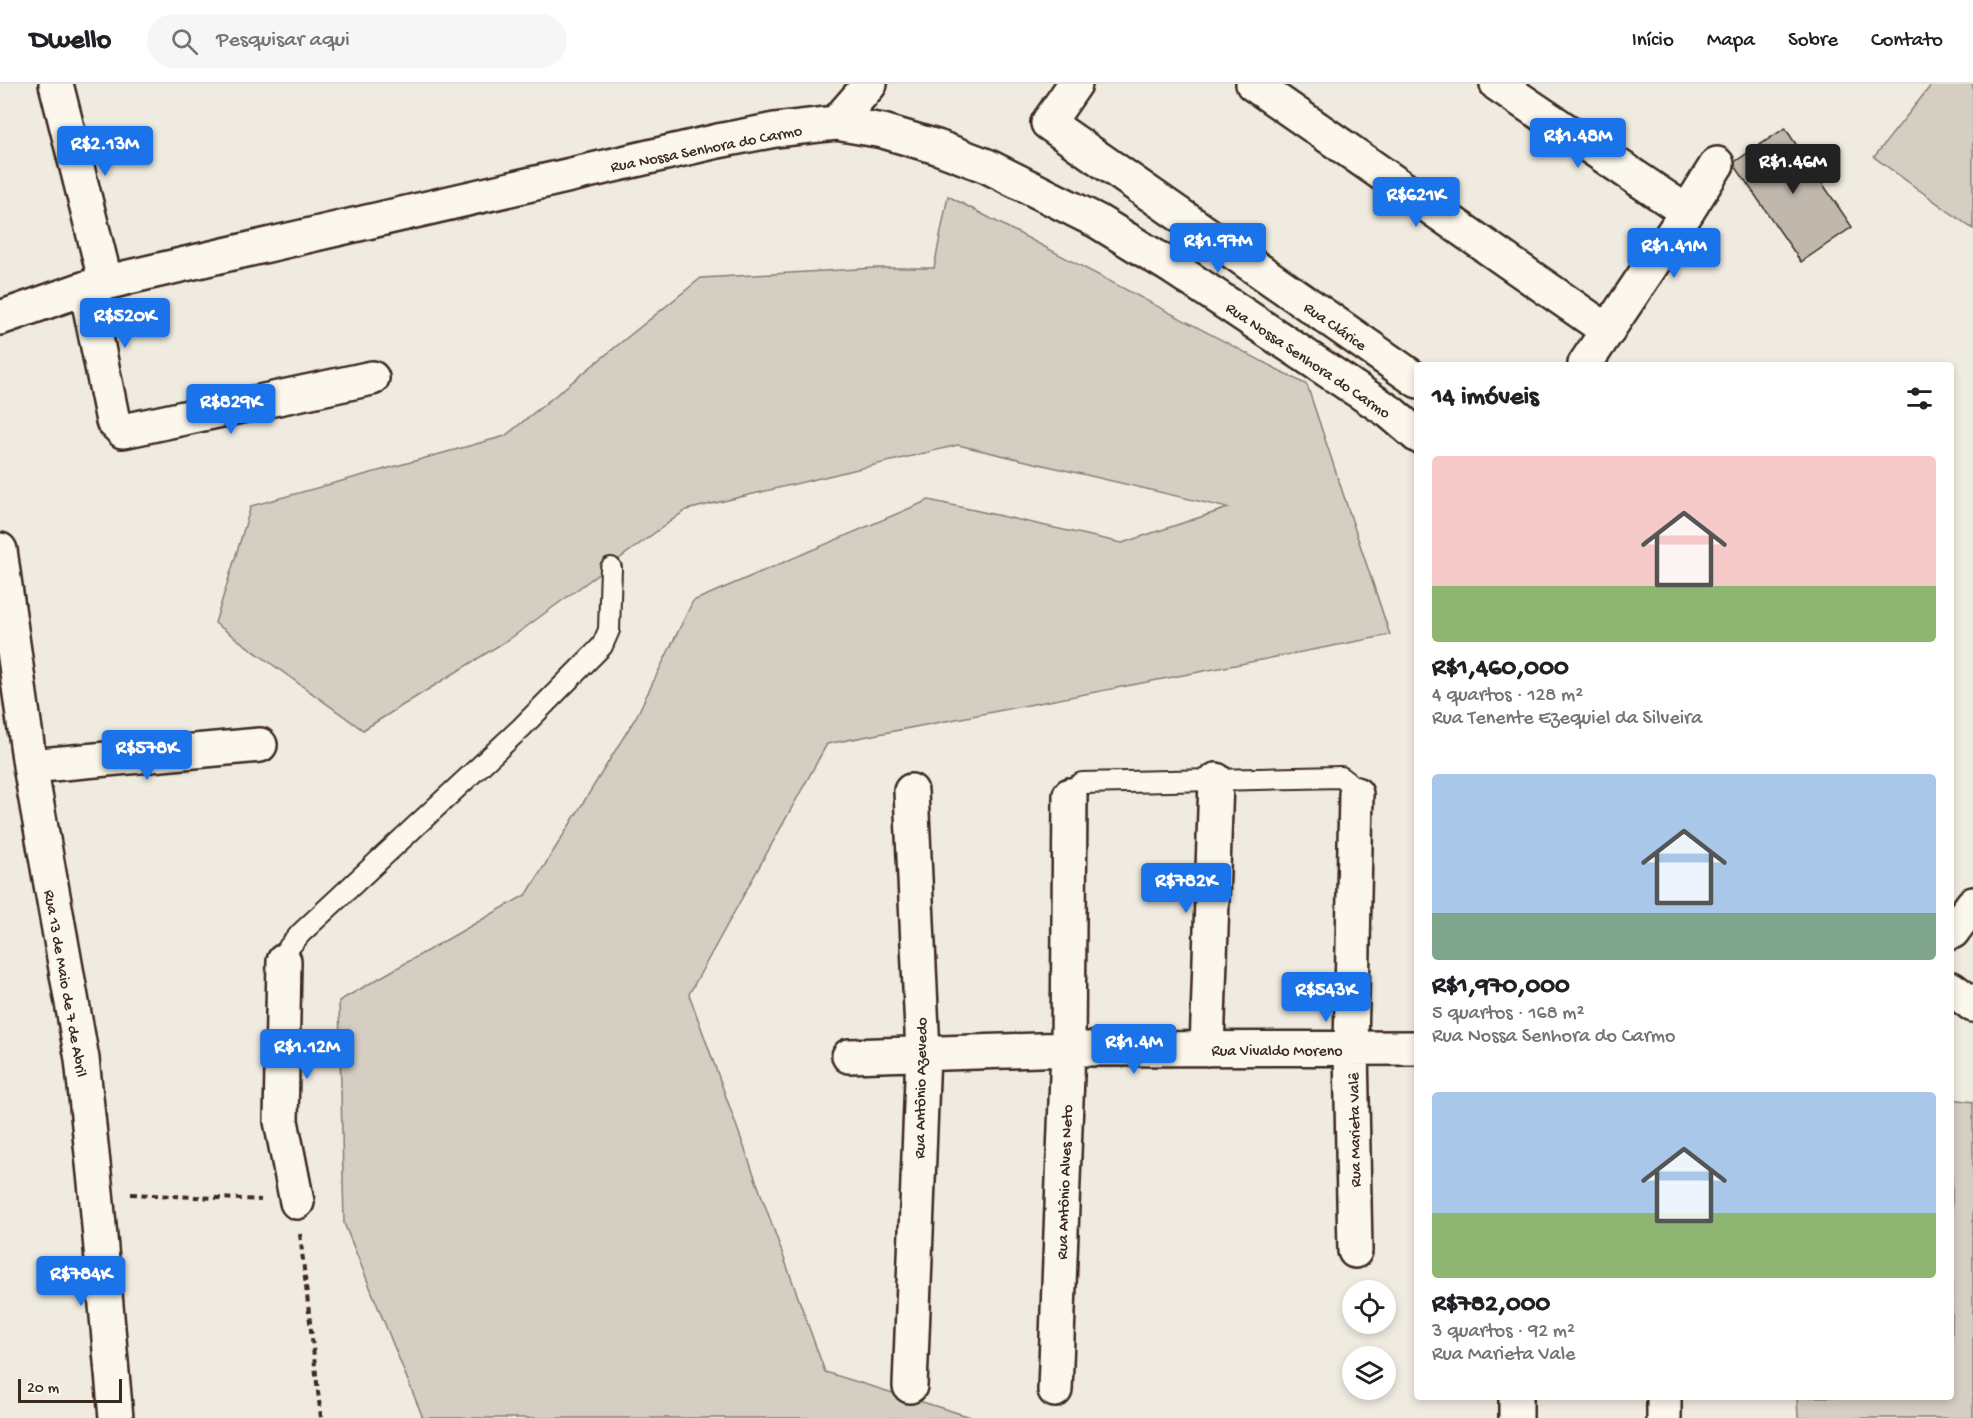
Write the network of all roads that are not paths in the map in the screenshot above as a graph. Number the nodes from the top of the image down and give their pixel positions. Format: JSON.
{"nodes":[{"id":1,"x":56,"y":84,"type":"edge"},
{"id":2,"x":870,"y":84,"type":"edge"},
{"id":3,"x":1075,"y":84,"type":"edge"},
{"id":4,"x":1253,"y":84,"type":"edge"},
{"id":5,"x":1497,"y":84,"type":"edge"},
{"id":6,"x":836,"y":123,"type":"junction"},
{"id":7,"x":1717,"y":164,"type":"dead end"},
{"id":8,"x":1687,"y":212,"type":"junction"},
{"id":9,"x":96,"y":285,"type":"junction"},
{"id":10,"x":0,"y":318,"type":"edge"},
{"id":11,"x":1608,"y":331,"type":"junction"},
{"id":12,"x":1587,"y":362,"type":"edge"},
{"id":13,"x":372,"y":378,"type":"dead end"},
{"id":14,"x":1414,"y":378,"type":"edge"},
{"id":15,"x":1414,"y":433,"type":"edge"},
{"id":16,"x":0,"y":550,"type":"edge"},
{"id":17,"x":611,"y":568,"type":"dead end"},
{"id":18,"x":260,"y":746,"type":"dead end"},
{"id":19,"x":30,"y":766,"type":"junction"},
{"id":20,"x":1216,"y":780,"type":"junction"},
{"id":21,"x":911,"y":790,"type":"dead end"},
{"id":22,"x":1356,"y":794,"type":"joint"},
{"id":23,"x":1070,"y":795,"type":"joint"},
{"id":24,"x":1973,"y":904,"type":"edge"},
{"id":25,"x":1954,"y":929,"type":"edge"},
{"id":26,"x":284,"y":961,"type":"joint"},
{"id":27,"x":1954,"y":990,"type":"edge"},
{"id":28,"x":1973,"y":1005,"type":"edge"},
{"id":29,"x":1414,"y":1048,"type":"edge"},
{"id":30,"x":1068,"y":1049,"type":"junction"},
{"id":31,"x":1207,"y":1049,"type":"junction"},
{"id":32,"x":1351,"y":1049,"type":"junction"},
{"id":33,"x":922,"y":1053,"type":"junction"},
{"id":34,"x":849,"y":1056,"type":"dead end"},
{"id":35,"x":297,"y":1202,"type":"road end"},
{"id":36,"x":1355,"y":1251,"type":"dead end"},
{"id":37,"x":910,"y":1386,"type":"dead end"},
{"id":38,"x":1055,"y":1390,"type":"dead end"},
{"id":39,"x":1516,"y":1400,"type":"edge"},
{"id":40,"x":1664,"y":1400,"type":"edge"},
{"id":41,"x":116,"y":1418,"type":"edge"},
{"id":42,"x":1516,"y":1418,"type":"edge"},
{"id":43,"x":1664,"y":1418,"type":"edge"}],
"edges":[{"from":1,"to":9,"type":"street"},
{"from":2,"to":6,"type":"street"},
{"from":3,"to":14,"type":"street","name":"Rua Clárice"},
{"from":4,"to":11,"type":"street"},
{"from":5,"to":8,"type":"street"},
{"from":6,"to":9,"type":"street","name":"Rua Nossa Senhora do Carmo"},
{"from":6,"to":15,"type":"street","name":"Rua Nossa Senhora do Carmo"},
{"from":7,"to":8,"type":"street"},
{"from":8,"to":11,"type":"street"},
{"from":9,"to":10,"type":"street","name":"Rua Nossa Senhora do Carmo"},
{"from":9,"to":13,"type":"street"},
{"from":11,"to":12,"type":"street"},
{"from":16,"to":19,"type":"street","name":"Rua 13 de Maio de 7 de Abril"},
{"from":17,"to":26,"type":"lane"},
{"from":18,"to":19,"type":"street"},
{"from":19,"to":41,"type":"street","name":"Rua 13 de Maio de 7 de Abril"},
{"from":20,"to":22,"type":"lane"},
{"from":20,"to":23,"type":"lane"},
{"from":20,"to":31,"type":"street"},
{"from":21,"to":33,"type":"street","name":"Rua Antônio Azevedo"},
{"from":22,"to":32,"type":"street","name":"Rua Marieta Valê"},
{"from":23,"to":30,"type":"street","name":"Rua Antônio Alves Neto"},
{"from":24,"to":25,"type":"street"},
{"from":26,"to":35,"type":"street"},
{"from":27,"to":28,"type":"street"},
{"from":29,"to":32,"type":"street","name":"Rua Vivaldo Moreno"},
{"from":30,"to":31,"type":"street","name":"Rua Vivaldo Moreno"},
{"from":30,"to":33,"type":"street","name":"Rua Vivaldo Moreno"},
{"from":30,"to":38,"type":"street","name":"Rua Antônio Alves Neto"},
{"from":31,"to":32,"type":"street","name":"Rua Vivaldo Moreno"},
{"from":32,"to":36,"type":"street","name":"Rua Marieta Valê"},
{"from":33,"to":34,"type":"street","name":"Rua Vivaldo Moreno"},
{"from":33,"to":37,"type":"street","name":"Rua Antônio Azevedo"},
{"from":39,"to":42,"type":"street"},
{"from":40,"to":43,"type":"street"}]}
